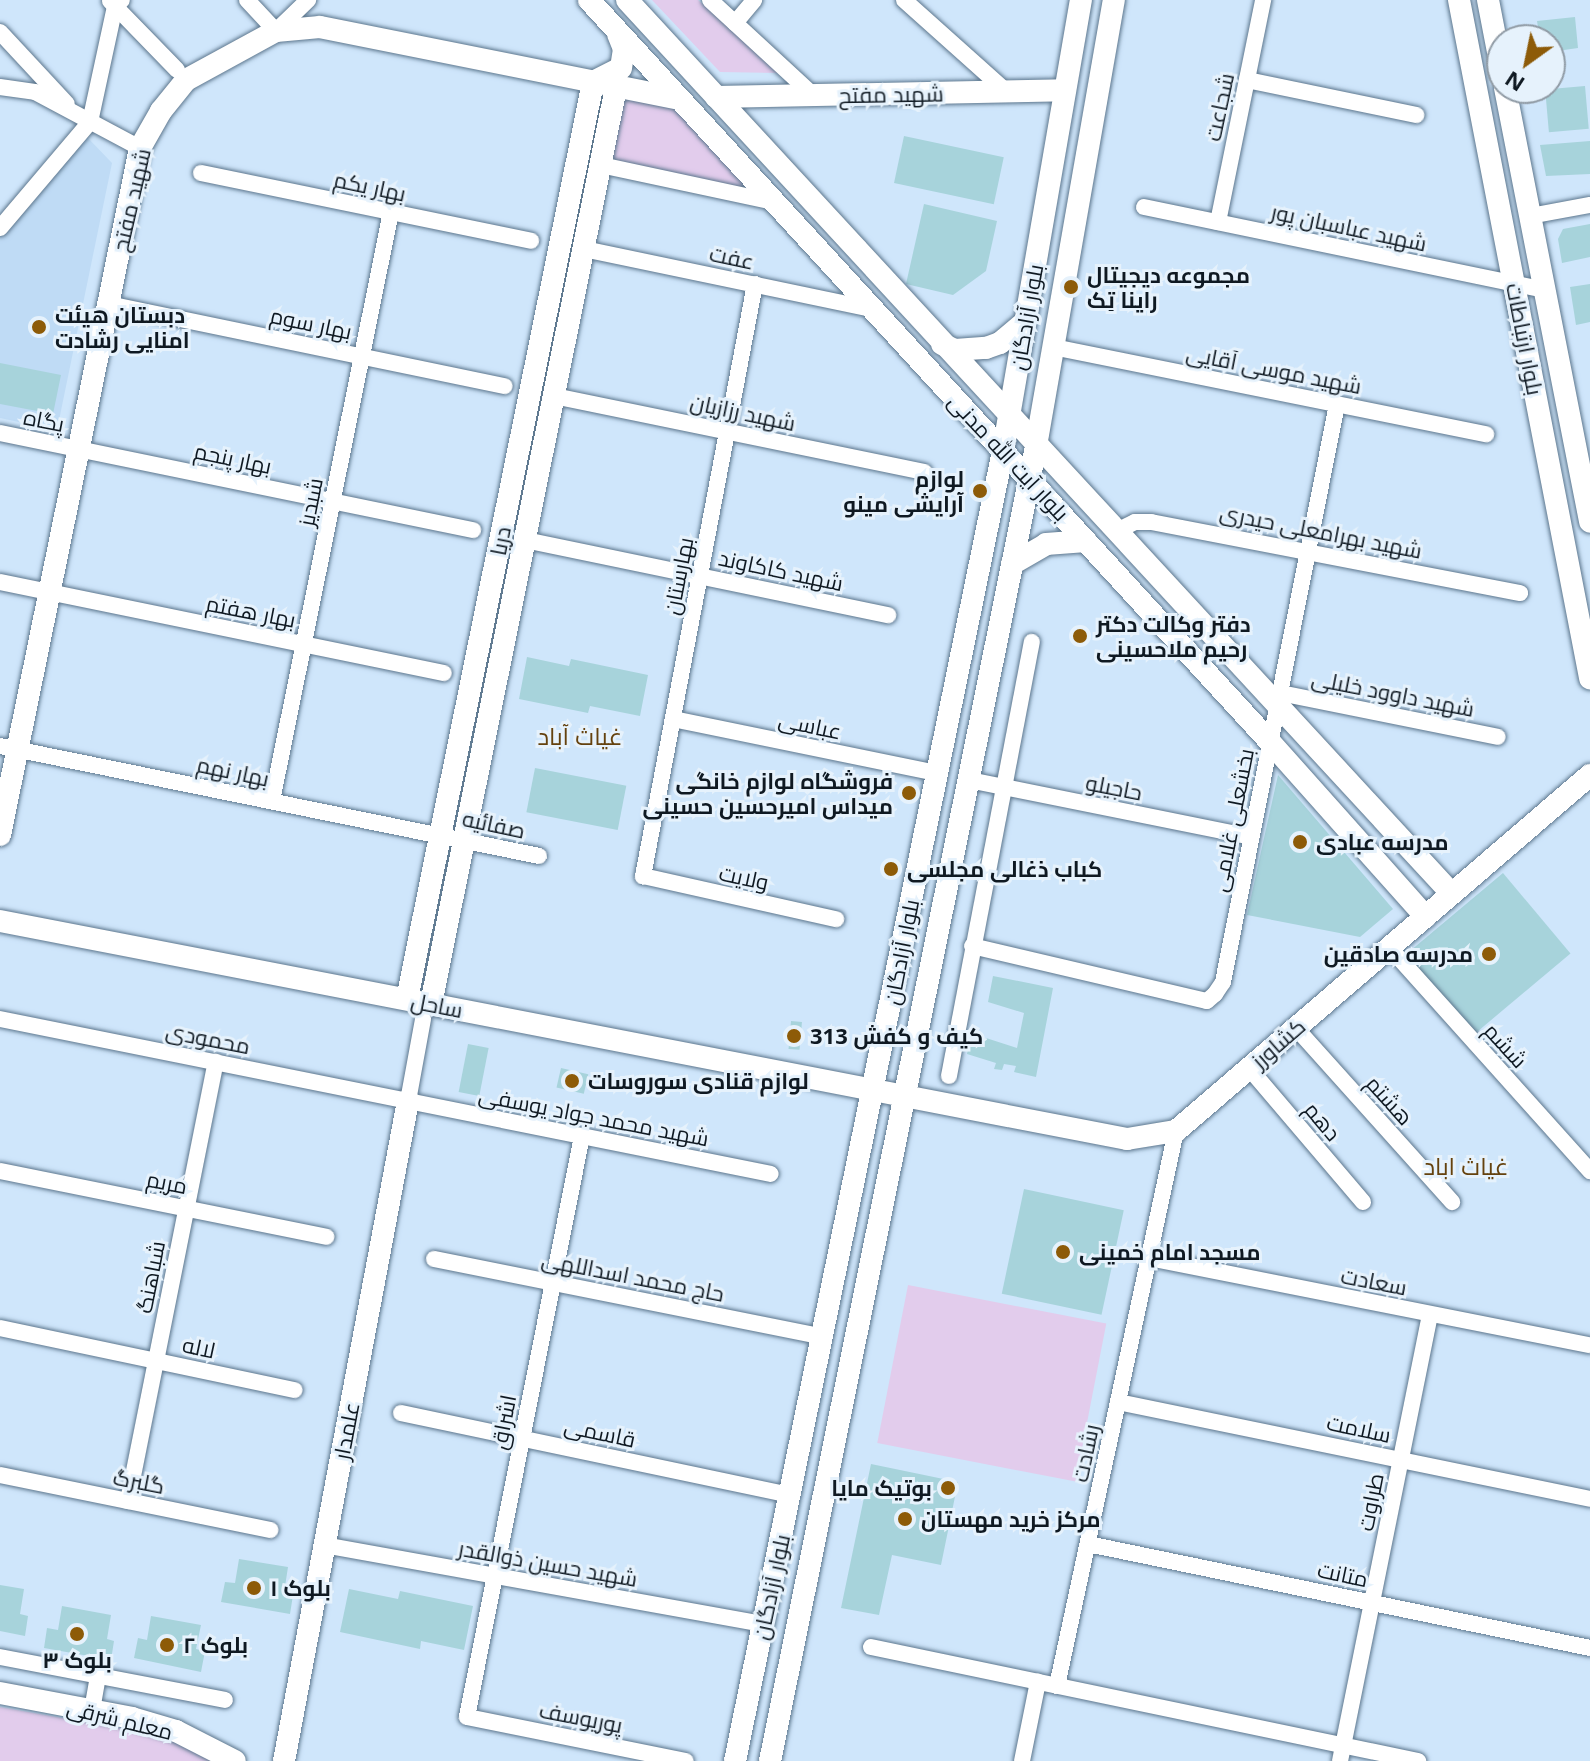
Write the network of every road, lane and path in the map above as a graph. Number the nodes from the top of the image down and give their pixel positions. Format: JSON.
{"nodes":[{"id":1,"x":247,"y":0,"type":"edge"},
{"id":2,"x":308,"y":0,"type":"edge"},
{"id":3,"x":589,"y":0,"type":"edge"},
{"id":4,"x":627,"y":0,"type":"edge"},
{"id":5,"x":710,"y":0,"type":"edge"},
{"id":6,"x":754,"y":0,"type":"edge"},
{"id":7,"x":904,"y":0,"type":"edge"},
{"id":8,"x":1081,"y":0,"type":"edge"},
{"id":9,"x":1114,"y":0,"type":"edge"},
{"id":10,"x":1263,"y":0,"type":"edge"},
{"id":11,"x":1459,"y":0,"type":"edge"},
{"id":12,"x":1488,"y":0,"type":"edge"},
{"id":13,"x":115,"y":2,"type":"edge"},
{"id":14,"x":735,"y":23,"type":"junction"},
{"id":15,"x":1493,"y":24,"type":"edge"},
{"id":16,"x":612,"y":25,"type":"junction"},
{"id":17,"x":276,"y":31,"type":"junction"},
{"id":18,"x":0,"y":32,"type":"edge"},
{"id":19,"x":177,"y":70,"type":"dead end"},
{"id":20,"x":1247,"y":80,"type":"junction"},
{"id":21,"x":593,"y":82,"type":"junction"},
{"id":22,"x":0,"y":87,"type":"edge"},
{"id":23,"x":616,"y":87,"type":"junction"},
{"id":24,"x":1065,"y":90,"type":"junction"},
{"id":25,"x":1007,"y":92,"type":"junction"},
{"id":26,"x":813,"y":95,"type":"junction"},
{"id":27,"x":716,"y":97,"type":"junction"},
{"id":28,"x":679,"y":99,"type":"junction"},
{"id":29,"x":1508,"y":104,"type":"edge"},
{"id":30,"x":1416,"y":115,"type":"dead end"},
{"id":31,"x":83,"y":118,"type":"junction"},
{"id":32,"x":140,"y":148,"type":"junction"},
{"id":33,"x":601,"y":165,"type":"junction"},
{"id":34,"x":201,"y":173,"type":"dead end"},
{"id":35,"x":774,"y":202,"type":"junction"},
{"id":36,"x":1590,"y":205,"type":"edge"},
{"id":37,"x":1144,"y":207,"type":"dead end"},
{"id":38,"x":391,"y":212,"type":"junction"},
{"id":39,"x":1530,"y":216,"type":"junction"},
{"id":40,"x":1218,"y":222,"type":"junction"},
{"id":41,"x":0,"y":228,"type":"edge"},
{"id":42,"x":531,"y":241,"type":"dead end"},
{"id":43,"x":584,"y":249,"type":"junction"},
{"id":44,"x":755,"y":284,"type":"junction"},
{"id":45,"x":1515,"y":284,"type":"junction"},
{"id":46,"x":1544,"y":290,"type":"junction"},
{"id":47,"x":108,"y":304,"type":"junction"},
{"id":48,"x":872,"y":309,"type":"junction"},
{"id":49,"x":1025,"y":322,"type":"junction"},
{"id":50,"x":942,"y":344,"type":"junction"},
{"id":51,"x":1053,"y":347,"type":"junction"},
{"id":52,"x":362,"y":356,"type":"junction"},
{"id":53,"x":505,"y":386,"type":"dead end"},
{"id":54,"x":530,"y":391,"type":"junction"},
{"id":55,"x":554,"y":396,"type":"junction"},
{"id":56,"x":1337,"y":404,"type":"junction"},
{"id":57,"x":1009,"y":416,"type":"junction"},
{"id":58,"x":728,"y":431,"type":"junction"},
{"id":59,"x":0,"y":433,"type":"edge"},
{"id":60,"x":1486,"y":434,"type":"dead end"},
{"id":61,"x":1036,"y":446,"type":"junction"},
{"id":62,"x":79,"y":449,"type":"junction"},
{"id":63,"x":1003,"y":451,"type":"junction"},
{"id":64,"x":924,"y":472,"type":"dead end"},
{"id":65,"x":1029,"y":480,"type":"junction"},
{"id":66,"x":333,"y":501,"type":"junction"},
{"id":67,"x":1590,"y":522,"type":"edge"},
{"id":68,"x":473,"y":530,"type":"dead end"},
{"id":69,"x":1115,"y":532,"type":"junction"},
{"id":70,"x":525,"y":540,"type":"junction"},
{"id":71,"x":1086,"y":541,"type":"junction"},
{"id":72,"x":1308,"y":550,"type":"junction"},
{"id":73,"x":1012,"y":564,"type":"junction"},
{"id":74,"x":700,"y":576,"type":"junction"},
{"id":75,"x":0,"y":582,"type":"edge"},
{"id":76,"x":49,"y":592,"type":"junction"},
{"id":77,"x":1520,"y":593,"type":"dead end"},
{"id":78,"x":888,"y":615,"type":"dead end"},
{"id":79,"x":1032,"y":642,"type":"dead end"},
{"id":80,"x":304,"y":644,"type":"junction"},
{"id":81,"x":444,"y":673,"type":"dead end"},
{"id":82,"x":472,"y":678,"type":"junction"},
{"id":83,"x":1590,"y":678,"type":"edge"},
{"id":84,"x":496,"y":683,"type":"junction"},
{"id":85,"x":1278,"y":701,"type":"junction"},
{"id":86,"x":673,"y":719,"type":"junction"},
{"id":87,"x":1498,"y":737,"type":"dead end"},
{"id":88,"x":1270,"y":742,"type":"junction"},
{"id":89,"x":9,"y":747,"type":"edge"},
{"id":90,"x":937,"y":773,"type":"junction"},
{"id":91,"x":1590,"y":775,"type":"edge"},
{"id":92,"x":969,"y":780,"type":"junction"},
{"id":93,"x":1003,"y":787,"type":"junction"},
{"id":94,"x":272,"y":801,"type":"junction"},
{"id":95,"x":0,"y":835,"type":"edge"},
{"id":96,"x":440,"y":836,"type":"junction"},
{"id":97,"x":1251,"y":837,"type":"junction"},
{"id":98,"x":464,"y":841,"type":"junction"},
{"id":99,"x":539,"y":856,"type":"dead end"},
{"id":100,"x":643,"y":876,"type":"joint"},
{"id":101,"x":1452,"y":894,"type":"junction"},
{"id":102,"x":1426,"y":917,"type":"junction"},
{"id":103,"x":836,"y":919,"type":"dead end"},
{"id":104,"x":0,"y":921,"type":"edge"},
{"id":105,"x":972,"y":946,"type":"junction"},
{"id":106,"x":1390,"y":948,"type":"junction"},
{"id":107,"x":407,"y":999,"type":"junction"},
{"id":108,"x":427,"y":1011,"type":"junction"},
{"id":109,"x":0,"y":1019,"type":"edge"},
{"id":110,"x":1296,"y":1028,"type":"junction"},
{"id":111,"x":216,"y":1062,"type":"junction"},
{"id":112,"x":1249,"y":1068,"type":"junction"},
{"id":113,"x":949,"y":1076,"type":"dead end"},
{"id":114,"x":873,"y":1089,"type":"junction"},
{"id":115,"x":905,"y":1095,"type":"junction"},
{"id":116,"x":408,"y":1101,"type":"junction"},
{"id":117,"x":1176,"y":1131,"type":"junction"},
{"id":118,"x":582,"y":1136,"type":"junction"},
{"id":119,"x":0,"y":1171,"type":"edge"},
{"id":120,"x":1590,"y":1171,"type":"edge"},
{"id":121,"x":771,"y":1174,"type":"dead end"},
{"id":122,"x":1363,"y":1202,"type":"dead end"},
{"id":123,"x":1452,"y":1202,"type":"dead end"},
{"id":124,"x":186,"y":1209,"type":"junction"},
{"id":125,"x":326,"y":1237,"type":"dead end"},
{"id":126,"x":1149,"y":1258,"type":"junction"},
{"id":127,"x":434,"y":1259,"type":"dead end"},
{"id":128,"x":553,"y":1283,"type":"junction"},
{"id":129,"x":1430,"y":1315,"type":"junction"},
{"id":130,"x":0,"y":1328,"type":"edge"},
{"id":131,"x":823,"y":1337,"type":"junction"},
{"id":132,"x":1590,"y":1345,"type":"edge"},
{"id":133,"x":156,"y":1361,"type":"junction"},
{"id":134,"x":295,"y":1390,"type":"dead end"},
{"id":135,"x":1118,"y":1402,"type":"junction"},
{"id":136,"x":401,"y":1413,"type":"dead end"},
{"id":137,"x":522,"y":1438,"type":"junction"},
{"id":138,"x":1401,"y":1459,"type":"junction"},
{"id":139,"x":0,"y":1475,"type":"edge"},
{"id":140,"x":790,"y":1495,"type":"junction"},
{"id":141,"x":1590,"y":1499,"type":"edge"},
{"id":142,"x":128,"y":1501,"type":"junction"},
{"id":143,"x":270,"y":1530,"type":"dead end"},
{"id":144,"x":1088,"y":1544,"type":"junction"},
{"id":145,"x":324,"y":1545,"type":"junction"},
{"id":146,"x":495,"y":1575,"type":"junction"},
{"id":147,"x":1372,"y":1602,"type":"junction"},
{"id":148,"x":764,"y":1624,"type":"junction"},
{"id":149,"x":871,"y":1647,"type":"dead end"},
{"id":150,"x":1590,"y":1648,"type":"edge"},
{"id":151,"x":0,"y":1657,"type":"edge"},
{"id":152,"x":98,"y":1676,"type":"junction"},
{"id":153,"x":1038,"y":1682,"type":"junction"},
{"id":154,"x":1057,"y":1686,"type":"junction"},
{"id":155,"x":0,"y":1693,"type":"edge"},
{"id":156,"x":225,"y":1700,"type":"dead end"},
{"id":157,"x":92,"y":1710,"type":"junction"},
{"id":158,"x":467,"y":1717,"type":"joint"},
{"id":159,"x":1342,"y":1753,"type":"edge"},
{"id":160,"x":235,"y":1761,"type":"edge"},
{"id":161,"x":284,"y":1761,"type":"edge"},
{"id":162,"x":686,"y":1761,"type":"edge"},
{"id":163,"x":735,"y":1761,"type":"edge"},
{"id":164,"x":770,"y":1761,"type":"edge"},
{"id":165,"x":1022,"y":1761,"type":"edge"},
{"id":166,"x":1418,"y":1761,"type":"edge"}],
"edges":[{"from":1,"to":17,"type":"street"},
{"from":2,"to":17,"type":"street"},
{"from":3,"to":16,"type":"street","name":"بلوار آیت الله مدنی"},
{"from":4,"to":16,"type":"street"},
{"from":4,"to":27,"type":"street","name":"بلوار آیت الله مدنی"},
{"from":5,"to":14,"type":"street"},
{"from":6,"to":14,"type":"street"},
{"from":7,"to":25,"type":"street"},
{"from":8,"to":24,"type":"street","name":"بلوار آزادگان"},
{"from":9,"to":51,"type":"street","name":"بلوار آزادگان"},
{"from":10,"to":20,"type":"street","name":"شجاعت"},
{"from":11,"to":45,"type":"street","name":"بلوار ارتباطات"},
{"from":12,"to":15,"type":"street"},
{"from":13,"to":19,"type":"street"},
{"from":13,"to":31,"type":"street"},
{"from":14,"to":26,"type":"street"},
{"from":16,"to":21,"type":"street"},
{"from":16,"to":28,"type":"street","name":"بلوار آیت الله مدنی"},
{"from":17,"to":21,"type":"street","name":"شهید مفتح"},
{"from":17,"to":32,"type":"street","name":"شهید مفتح"},
{"from":18,"to":31,"type":"street"},
{"from":20,"to":30,"type":"street"},
{"from":20,"to":40,"type":"street","name":"شجاعت"},
{"from":21,"to":23,"type":"street","name":"شهید مفتح"},
{"from":21,"to":54,"type":"street","name":"دریا"},
{"from":22,"to":31,"type":"street"},
{"from":23,"to":28,"type":"street","name":"شهید مفتح"},
{"from":23,"to":33,"type":"street","name":"دریا"},
{"from":24,"to":25,"type":"street","name":"شهید مفتح"},
{"from":24,"to":49,"type":"street","name":"بلوار آزادگان"},
{"from":25,"to":26,"type":"street","name":"شهید مفتح"},
{"from":26,"to":27,"type":"street","name":"شهید مفتح"},
{"from":27,"to":50,"type":"street","name":"بلوار آیت الله مدنی"},
{"from":28,"to":35,"type":"street","name":"بلوار آیت الله مدنی"},
{"from":29,"to":39,"type":"street","name":"بلوار ارتباطات"},
{"from":31,"to":32,"type":"street"},
{"from":31,"to":41,"type":"street"},
{"from":32,"to":47,"type":"street","name":"شهید مفتح"},
{"from":33,"to":35,"type":"street"},
{"from":33,"to":43,"type":"street","name":"دریا"},
{"from":34,"to":38,"type":"street","name":"بهار یکم"},
{"from":35,"to":48,"type":"street","name":"بلوار آیت الله مدنی"},
{"from":36,"to":39,"type":"street"},
{"from":37,"to":40,"type":"street","name":"شهید عباسبان پور"},
{"from":38,"to":42,"type":"street","name":"بهار یکم"},
{"from":38,"to":52,"type":"street","name":"شبدیز"},
{"from":39,"to":46,"type":"street","name":"بلوار ارتباطات"},
{"from":40,"to":45,"type":"street","name":"شهید عباسبان پور"},
{"from":43,"to":44,"type":"street","name":"عفت"},
{"from":43,"to":55,"type":"street","name":"دریا"},
{"from":44,"to":48,"type":"street","name":"عفت"},
{"from":44,"to":58,"type":"street","name":"بهارستان"},
{"from":45,"to":46,"type":"street","name":"شهید عباسبان پور"},
{"from":45,"to":83,"type":"street","name":"بلوار ارتباطات"},
{"from":46,"to":67,"type":"street","name":"بلوار ارتباطات"},
{"from":47,"to":52,"type":"street","name":"بهار سوم"},
{"from":47,"to":62,"type":"street","name":"شهید مفتح"},
{"from":48,"to":63,"type":"street","name":"بلوار آیت الله مدنی"},
{"from":49,"to":50,"type":"street"},
{"from":49,"to":57,"type":"street","name":"بلوار آزادگان"},
{"from":50,"to":57,"type":"street","name":"بلوار آیت الله مدنی"},
{"from":51,"to":56,"type":"street","name":"شهید موسی آقایی"},
{"from":51,"to":61,"type":"street","name":"بلوار آزادگان"},
{"from":52,"to":53,"type":"street","name":"بهار سوم"},
{"from":52,"to":66,"type":"street","name":"شبدیز"},
{"from":54,"to":55,"type":"street"},
{"from":54,"to":82,"type":"street","name":"دریا"},
{"from":55,"to":58,"type":"street","name":"شهید رزازیان"},
{"from":55,"to":70,"type":"street","name":"دریا"},
{"from":56,"to":60,"type":"street","name":"شهید موسی آقایی"},
{"from":56,"to":72,"type":"street","name":"بخشعلی غلامی"},
{"from":57,"to":61,"type":"street","name":"بلوار آیت الله مدنی"},
{"from":57,"to":63,"type":"street","name":"بلوار آزادگان"},
{"from":58,"to":64,"type":"street","name":"شهید رزازیان"},
{"from":58,"to":74,"type":"street","name":"بهارستان"},
{"from":59,"to":62,"type":"street","name":"پگاه"},
{"from":61,"to":65,"type":"street","name":"بلوار آزادگان"},
{"from":61,"to":69,"type":"street","name":"بلوار آیت الله مدنی"},
{"from":62,"to":66,"type":"street","name":"بهار پنجم"},
{"from":62,"to":76,"type":"street","name":"شهید مفتح"},
{"from":63,"to":65,"type":"street","name":"بلوار آیت الله مدنی"},
{"from":63,"to":90,"type":"street","name":"بلوار آزادگان"},
{"from":65,"to":71,"type":"street","name":"بلوار آیت الله مدنی"},
{"from":65,"to":73,"type":"street","name":"بلوار آزادگان"},
{"from":66,"to":68,"type":"street","name":"بهار پنجم"},
{"from":66,"to":80,"type":"street","name":"شبدیز"},
{"from":69,"to":72,"type":"street","name":"شهید بهرامعلی حیدری"},
{"from":69,"to":85,"type":"street","name":"بلوار آیت الله مدنی"},
{"from":70,"to":74,"type":"street","name":"شهید کاکاوند"},
{"from":70,"to":84,"type":"street","name":"دریا"},
{"from":71,"to":73,"type":"street"},
{"from":71,"to":88,"type":"street","name":"بلوار آیت الله مدنی"},
{"from":72,"to":77,"type":"street","name":"شهید بهرامعلی حیدری"},
{"from":72,"to":85,"type":"street","name":"بخشعلی غلامی"},
{"from":73,"to":92,"type":"street","name":"بلوار آزادگان"},
{"from":74,"to":78,"type":"street","name":"شهید کاکاوند"},
{"from":74,"to":86,"type":"street","name":"بهارستان"},
{"from":75,"to":76,"type":"street","name":"بهار هفتم"},
{"from":76,"to":80,"type":"street","name":"بهار هفتم"},
{"from":76,"to":89,"type":"street","name":"شهید مفتح"},
{"from":79,"to":93,"type":"street"},
{"from":80,"to":81,"type":"street","name":"بهار هفتم"},
{"from":80,"to":94,"type":"street","name":"شبدیز"},
{"from":82,"to":84,"type":"street"},
{"from":82,"to":96,"type":"street","name":"دریا"},
{"from":84,"to":98,"type":"street","name":"دریا"},
{"from":85,"to":87,"type":"street","name":"شهید داوود خلیلی"},
{"from":85,"to":88,"type":"street","name":"بخشعلی غلامی"},
{"from":85,"to":101,"type":"street","name":"بلوار آیت الله مدنی"},
{"from":86,"to":90,"type":"street","name":"عباسی"},
{"from":86,"to":100,"type":"street","name":"بهارستان"},
{"from":88,"to":97,"type":"street","name":"بخشعلی غلامی"},
{"from":88,"to":102,"type":"street","name":"بلوار آیت الله مدنی"},
{"from":89,"to":94,"type":"street","name":"بهار نهم"},
{"from":89,"to":95,"type":"street","name":"شهید مفتح"},
{"from":90,"to":114,"type":"street","name":"بلوار آزادگان"},
{"from":91,"to":101,"type":"street","name":"کشاورز"},
{"from":92,"to":93,"type":"street","name":"حاجیلو"},
{"from":92,"to":115,"type":"street","name":"بلوار آزادگان"},
{"from":93,"to":97,"type":"street","name":"حاجیلو"},
{"from":93,"to":105,"type":"street"},
{"from":94,"to":96,"type":"street","name":"بهار نهم"},
{"from":96,"to":98,"type":"street","name":"صفائیه"},
{"from":96,"to":107,"type":"street","name":"دریا"},
{"from":97,"to":105,"type":"street","name":"بخشعلی غلامی"},
{"from":98,"to":99,"type":"street","name":"صفائیه"},
{"from":98,"to":108,"type":"street","name":"دریا"},
{"from":100,"to":103,"type":"street","name":"ولایت"},
{"from":101,"to":102,"type":"street","name":"کشاورز"},
{"from":102,"to":106,"type":"street","name":"کشاورز"},
{"from":104,"to":107,"type":"street","name":"ساحل"},
{"from":105,"to":113,"type":"street"},
{"from":106,"to":110,"type":"street","name":"کشاورز"},
{"from":106,"to":120,"type":"street","name":"ششم"},
{"from":107,"to":108,"type":"street","name":"ساحل"},
{"from":108,"to":114,"type":"street","name":"ساحل"},
{"from":108,"to":116,"type":"street"},
{"from":109,"to":111,"type":"street","name":"محمودی"},
{"from":110,"to":112,"type":"street","name":"کشاورز"},
{"from":110,"to":123,"type":"street","name":"هشتم"},
{"from":111,"to":116,"type":"street","name":"محمودی"},
{"from":111,"to":124,"type":"street","name":"شباهنگ"},
{"from":112,"to":117,"type":"street","name":"کشاورز"},
{"from":112,"to":122,"type":"street","name":"دهم"},
{"from":114,"to":115,"type":"street","name":"ساحل"},
{"from":114,"to":131,"type":"street","name":"بلوار آزادگان"},
{"from":115,"to":117,"type":"street"},
{"from":115,"to":164,"type":"street","name":"بلوار آزادگان"},
{"from":116,"to":118,"type":"street","name":"شهید محمد جواد یوسفی"},
{"from":116,"to":145,"type":"street","name":"علمدار"},
{"from":117,"to":126,"type":"street","name":"رشادت"},
{"from":118,"to":121,"type":"street","name":"شهید محمد جواد یوسفی"},
{"from":118,"to":128,"type":"street","name":"اشراق"},
{"from":119,"to":124,"type":"street","name":"مریم"},
{"from":124,"to":125,"type":"street","name":"مریم"},
{"from":124,"to":133,"type":"street","name":"شباهنگ"},
{"from":126,"to":129,"type":"street","name":"سعادت"},
{"from":126,"to":135,"type":"street","name":"رشادت"},
{"from":127,"to":128,"type":"street","name":"حاج محمد اسداللهی"},
{"from":128,"to":131,"type":"street","name":"حاج محمد اسداللهی"},
{"from":128,"to":137,"type":"street","name":"اشراق"},
{"from":129,"to":132,"type":"street","name":"سعادت"},
{"from":129,"to":138,"type":"street","name":"طراوت"},
{"from":130,"to":133,"type":"street","name":"لاله"},
{"from":131,"to":140,"type":"street","name":"بلوار آزادگان"},
{"from":133,"to":134,"type":"street","name":"لاله"},
{"from":133,"to":142,"type":"street","name":"شباهنگ"},
{"from":135,"to":138,"type":"street","name":"سلامت"},
{"from":135,"to":144,"type":"street","name":"رشادت"},
{"from":136,"to":137,"type":"street","name":"قاسمی"},
{"from":137,"to":140,"type":"street","name":"قاسمی"},
{"from":137,"to":146,"type":"street","name":"اشراق"},
{"from":138,"to":141,"type":"street","name":"سلامت"},
{"from":138,"to":147,"type":"street","name":"طراوت"},
{"from":139,"to":142,"type":"street","name":"گلبرگ"},
{"from":140,"to":148,"type":"street","name":"بلوار آزادگان"},
{"from":142,"to":143,"type":"street","name":"گلبرگ"},
{"from":144,"to":147,"type":"street","name":"متانت"},
{"from":144,"to":154,"type":"street","name":"رشادت"},
{"from":145,"to":146,"type":"street","name":"شهید حسین ذوالقدر"},
{"from":145,"to":161,"type":"street","name":"علمدار"},
{"from":146,"to":148,"type":"street","name":"شهید حسین ذوالقدر"},
{"from":146,"to":158,"type":"street","name":"اشراق"},
{"from":147,"to":150,"type":"street","name":"متانت"},
{"from":147,"to":159,"type":"street","name":"طراوت"},
{"from":148,"to":163,"type":"street","name":"بلوار آزادگان"},
{"from":149,"to":153,"type":"street"},
{"from":151,"to":152,"type":"street"},
{"from":152,"to":156,"type":"street"},
{"from":152,"to":157,"type":"street"},
{"from":153,"to":154,"type":"street"},
{"from":153,"to":165,"type":"street"},
{"from":154,"to":159,"type":"street"},
{"from":155,"to":157,"type":"street","name":"معلم شرقی"},
{"from":157,"to":160,"type":"street","name":"معلم شرقی"},
{"from":158,"to":162,"type":"street","name":"پوریوسف"},
{"from":159,"to":166,"type":"street"}]}
